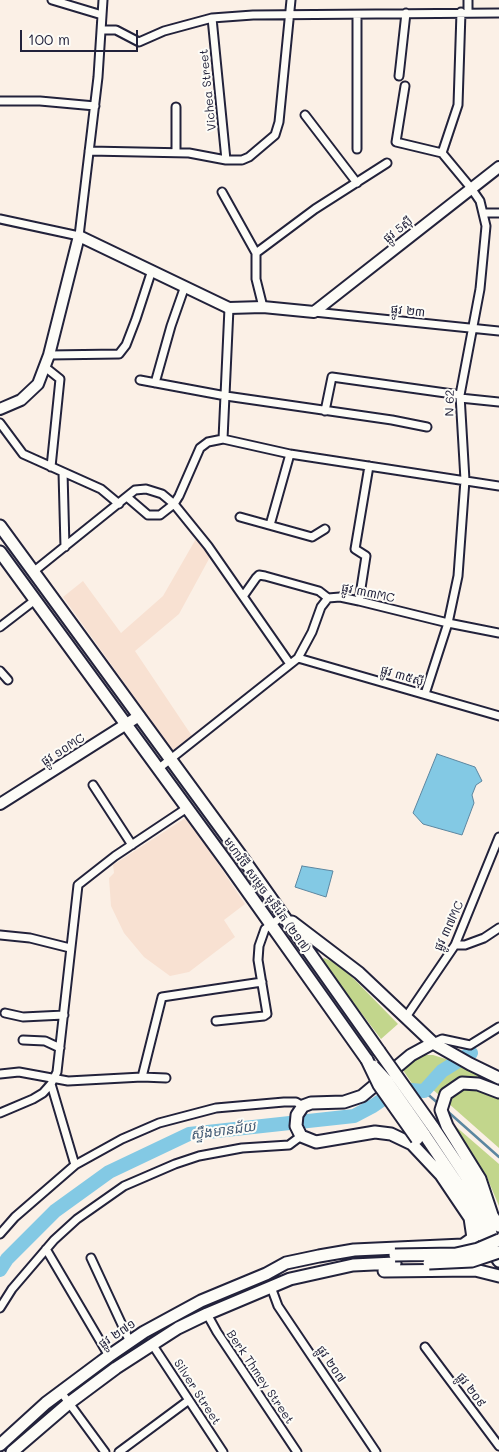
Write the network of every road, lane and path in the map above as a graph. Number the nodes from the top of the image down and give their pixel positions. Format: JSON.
{"nodes":[{"id":1,"x":52,"y":0,"type":"edge"},
{"id":2,"x":102,"y":0,"type":"edge"},
{"id":3,"x":291,"y":0,"type":"edge"},
{"id":4,"x":468,"y":0,"type":"edge"},
{"id":5,"x":464,"y":12,"type":"junction"},
{"id":6,"x":406,"y":13,"type":"junction"},
{"id":7,"x":499,"y":13,"type":"edge"},
{"id":8,"x":102,"y":15,"type":"junction"},
{"id":9,"x":290,"y":16,"type":"junction"},
{"id":10,"x":358,"y":16,"type":"junction"},
{"id":11,"x":212,"y":18,"type":"junction"},
{"id":12,"x":101,"y":30,"type":"junction"},
{"id":13,"x":399,"y":76,"type":"dead end"},
{"id":14,"x":405,"y":86,"type":"dead end"},
{"id":15,"x":0,"y":102,"type":"edge"},
{"id":16,"x":95,"y":106,"type":"junction"},
{"id":17,"x":176,"y":107,"type":"dead end"},
{"id":18,"x":305,"y":116,"type":"dead end"},
{"id":19,"x":356,"y":149,"type":"dead end"},
{"id":20,"x":89,"y":151,"type":"junction"},
{"id":21,"x":176,"y":152,"type":"junction"},
{"id":22,"x":442,"y":154,"type":"junction"},
{"id":23,"x":226,"y":160,"type":"junction"},
{"id":24,"x":387,"y":164,"type":"dead end"},
{"id":25,"x":499,"y":167,"type":"edge"},
{"id":26,"x":357,"y":183,"type":"junction"},
{"id":27,"x":471,"y":188,"type":"junction"},
{"id":28,"x":222,"y":192,"type":"dead end"},
{"id":29,"x":484,"y":213,"type":"junction"},
{"id":30,"x":499,"y":213,"type":"edge"},
{"id":31,"x":0,"y":218,"type":"edge"},
{"id":32,"x":79,"y":236,"type":"junction"},
{"id":33,"x":256,"y":253,"type":"junction"},
{"id":34,"x":152,"y":270,"type":"junction"},
{"id":35,"x":186,"y":286,"type":"junction"},
{"id":36,"x":262,"y":307,"type":"junction"},
{"id":37,"x":229,"y":308,"type":"junction"},
{"id":38,"x":314,"y":312,"type":"junction"},
{"id":39,"x":472,"y":329,"type":"junction"},
{"id":40,"x":499,"y":331,"type":"edge"},
{"id":41,"x":49,"y":354,"type":"junction"},
{"id":42,"x":45,"y":367,"type":"junction"},
{"id":43,"x":140,"y":380,"type":"dead end"},
{"id":44,"x":155,"y":383,"type":"junction"},
{"id":45,"x":226,"y":396,"type":"junction"},
{"id":46,"x":460,"y":397,"type":"junction"},
{"id":47,"x":499,"y":402,"type":"edge"},
{"id":48,"x":0,"y":409,"type":"edge"},
{"id":49,"x":325,"y":411,"type":"junction"},
{"id":50,"x":0,"y":423,"type":"edge"},
{"id":51,"x":427,"y":427,"type":"dead end"},
{"id":52,"x":223,"y":439,"type":"junction"},
{"id":53,"x":290,"y":454,"type":"junction"},
{"id":54,"x":369,"y":466,"type":"junction"},
{"id":55,"x":50,"y":467,"type":"junction"},
{"id":56,"x":63,"y":472,"type":"junction"},
{"id":57,"x":465,"y":480,"type":"junction"},
{"id":58,"x":499,"y":486,"type":"edge"},
{"id":59,"x":127,"y":497,"type":"junction"},
{"id":60,"x":119,"y":504,"type":"junction"},
{"id":61,"x":174,"y":504,"type":"junction"},
{"id":62,"x":240,"y":517,"type":"dead end"},
{"id":63,"x":270,"y":525,"type":"junction"},
{"id":64,"x":0,"y":526,"type":"edge"},
{"id":65,"x":325,"y":529,"type":"dead end"},
{"id":66,"x":65,"y":547,"type":"junction"},
{"id":67,"x":0,"y":552,"type":"edge"},
{"id":68,"x":33,"y":572,"type":"junction"},
{"id":69,"x":244,"y":595,"type":"junction"},
{"id":70,"x":328,"y":598,"type":"junction"},
{"id":71,"x":35,"y":600,"type":"junction"},
{"id":72,"x":359,"y":601,"type":"junction"},
{"id":73,"x":448,"y":623,"type":"junction"},
{"id":74,"x":0,"y":627,"type":"edge"},
{"id":75,"x":499,"y":633,"type":"edge"},
{"id":76,"x":298,"y":658,"type":"junction"},
{"id":77,"x":290,"y":664,"type":"junction"},
{"id":78,"x":0,"y":671,"type":"edge"},
{"id":79,"x":8,"y":680,"type":"dead end"},
{"id":80,"x":425,"y":694,"type":"junction"},
{"id":81,"x":139,"y":716,"type":"junction"},
{"id":82,"x":499,"y":716,"type":"edge"},
{"id":83,"x":126,"y":725,"type":"junction"},
{"id":84,"x":171,"y":760,"type":"junction"},
{"id":85,"x":158,"y":769,"type":"junction"},
{"id":86,"x":93,"y":786,"type":"dead end"},
{"id":87,"x":0,"y":804,"type":"edge"},
{"id":88,"x":187,"y":808,"type":"junction"},
{"id":89,"x":499,"y":837,"type":"edge"},
{"id":90,"x":132,"y":845,"type":"junction"},
{"id":91,"x":284,"y":915,"type":"junction"},
{"id":92,"x":271,"y":924,"type":"junction"},
{"id":93,"x":499,"y":928,"type":"edge"},
{"id":94,"x":0,"y":935,"type":"edge"},
{"id":95,"x":455,"y":945,"type":"junction"},
{"id":96,"x":70,"y":948,"type":"junction"},
{"id":97,"x":262,"y":982,"type":"junction"},
{"id":98,"x":5,"y":1013,"type":"dead end"},
{"id":99,"x":64,"y":1015,"type":"junction"},
{"id":100,"x":406,"y":1017,"type":"junction"},
{"id":101,"x":216,"y":1021,"type":"dead end"},
{"id":102,"x":499,"y":1027,"type":"edge"},
{"id":103,"x":23,"y":1040,"type":"dead end"},
{"id":104,"x":433,"y":1043,"type":"junction"},
{"id":105,"x":60,"y":1048,"type":"junction"},
{"id":106,"x":474,"y":1066,"type":"junction"},
{"id":107,"x":499,"y":1067,"type":"edge"},
{"id":108,"x":0,"y":1074,"type":"edge"},
{"id":109,"x":142,"y":1077,"type":"junction"},
{"id":110,"x":166,"y":1078,"type":"dead end"},
{"id":111,"x":499,"y":1078,"type":"edge"},
{"id":112,"x":52,"y":1081,"type":"junction"},
{"id":113,"x":499,"y":1092,"type":"edge"},
{"id":114,"x":303,"y":1106,"type":"junction"},
{"id":115,"x":0,"y":1112,"type":"edge"},
{"id":116,"x":425,"y":1133,"type":"junction"},
{"id":117,"x":301,"y":1136,"type":"junction"},
{"id":118,"x":75,"y":1165,"type":"junction"},
{"id":119,"x":443,"y":1177,"type":"junction"},
{"id":120,"x":492,"y":1215,"type":"junction"},
{"id":121,"x":470,"y":1218,"type":"junction"},
{"id":122,"x":496,"y":1233,"type":"edge"},
{"id":123,"x":0,"y":1234,"type":"edge"},
{"id":124,"x":46,"y":1249,"type":"junction"},
{"id":125,"x":499,"y":1252,"type":"edge"},
{"id":126,"x":91,"y":1258,"type":"dead end"},
{"id":127,"x":395,"y":1259,"type":"junction"},
{"id":128,"x":499,"y":1261,"type":"edge"},
{"id":129,"x":266,"y":1274,"type":"junction"},
{"id":130,"x":499,"y":1276,"type":"edge"},
{"id":131,"x":271,"y":1288,"type":"junction"},
{"id":132,"x":0,"y":1308,"type":"edge"},
{"id":133,"x":207,"y":1314,"type":"junction"},
{"id":134,"x":130,"y":1342,"type":"junction"},
{"id":135,"x":152,"y":1344,"type":"junction"},
{"id":136,"x":425,"y":1347,"type":"dead end"},
{"id":137,"x":108,"y":1356,"type":"junction"},
{"id":138,"x":61,"y":1392,"type":"junction"},
{"id":139,"x":189,"y":1400,"type":"junction"},
{"id":140,"x":69,"y":1403,"type":"junction"},
{"id":141,"x":0,"y":1445,"type":"edge"},
{"id":142,"x":499,"y":1446,"type":"edge"},
{"id":143,"x":12,"y":1452,"type":"edge"},
{"id":144,"x":105,"y":1452,"type":"edge"},
{"id":145,"x":119,"y":1452,"type":"edge"},
{"id":146,"x":223,"y":1452,"type":"edge"},
{"id":147,"x":297,"y":1452,"type":"edge"},
{"id":148,"x":376,"y":1452,"type":"edge"}],
"edges":[{"from":1,"to":8,"type":"street"},
{"from":2,"to":8,"type":"street"},
{"from":3,"to":9,"type":"street"},
{"from":4,"to":5,"type":"street"},
{"from":5,"to":6,"type":"street"},
{"from":5,"to":7,"type":"street"},
{"from":5,"to":22,"type":"street"},
{"from":6,"to":10,"type":"street"},
{"from":6,"to":13,"type":"street"},
{"from":8,"to":12,"type":"street"},
{"from":9,"to":10,"type":"street"},
{"from":9,"to":11,"type":"street"},
{"from":9,"to":23,"type":"street"},
{"from":10,"to":19,"type":"street"},
{"from":11,"to":12,"type":"street"},
{"from":11,"to":23,"type":"street","name":"Vichea Street"},
{"from":12,"to":16,"type":"street"},
{"from":14,"to":22,"type":"street"},
{"from":15,"to":16,"type":"street"},
{"from":16,"to":20,"type":"street"},
{"from":17,"to":21,"type":"street"},
{"from":18,"to":26,"type":"street"},
{"from":20,"to":21,"type":"street"},
{"from":20,"to":32,"type":"street"},
{"from":21,"to":23,"type":"street"},
{"from":22,"to":27,"type":"street","name":"N 62"},
{"from":24,"to":26,"type":"street"},
{"from":25,"to":27,"type":"street","name":"ផ្លូវ 5ស៊ី"},
{"from":26,"to":33,"type":"street"},
{"from":27,"to":29,"type":"street","name":"N 62"},
{"from":27,"to":38,"type":"street","name":"ផ្លូវ 5ស៊ី"},
{"from":28,"to":33,"type":"street"},
{"from":29,"to":30,"type":"street"},
{"from":29,"to":39,"type":"street","name":"N 62"},
{"from":31,"to":32,"type":"street"},
{"from":32,"to":34,"type":"street"},
{"from":32,"to":41,"type":"street"},
{"from":33,"to":36,"type":"street"},
{"from":34,"to":35,"type":"street"},
{"from":34,"to":41,"type":"street"},
{"from":35,"to":37,"type":"street"},
{"from":35,"to":44,"type":"street"},
{"from":36,"to":37,"type":"street"},
{"from":36,"to":38,"type":"street"},
{"from":37,"to":45,"type":"street"},
{"from":38,"to":39,"type":"street","name":"ផ្លូវ ២៣"},
{"from":39,"to":40,"type":"street","name":"ផ្លូវ ២៣"},
{"from":39,"to":46,"type":"street","name":"N 62"},
{"from":41,"to":42,"type":"street"},
{"from":42,"to":48,"type":"street"},
{"from":42,"to":55,"type":"street"},
{"from":43,"to":44,"type":"street"},
{"from":44,"to":45,"type":"street"},
{"from":45,"to":49,"type":"street"},
{"from":45,"to":52,"type":"street"},
{"from":46,"to":47,"type":"street"},
{"from":46,"to":49,"type":"street"},
{"from":46,"to":57,"type":"street","name":"N 62"},
{"from":49,"to":51,"type":"street"},
{"from":50,"to":55,"type":"street"},
{"from":52,"to":53,"type":"street"},
{"from":52,"to":61,"type":"street"},
{"from":53,"to":54,"type":"street"},
{"from":53,"to":63,"type":"street"},
{"from":54,"to":57,"type":"street"},
{"from":54,"to":72,"type":"street"},
{"from":55,"to":56,"type":"street"},
{"from":56,"to":60,"type":"street"},
{"from":56,"to":66,"type":"street"},
{"from":57,"to":58,"type":"street"},
{"from":57,"to":73,"type":"street","name":"N 62"},
{"from":59,"to":60,"type":"street"},
{"from":59,"to":61,"type":"street"},
{"from":59,"to":61,"type":"street"},
{"from":60,"to":66,"type":"street"},
{"from":61,"to":69,"type":"street"},
{"from":62,"to":63,"type":"street"},
{"from":63,"to":65,"type":"street"},
{"from":64,"to":68,"type":"main road","name":"មហាវិថី សម្តេច មុនីរ៉េត (២១៧)"},
{"from":66,"to":68,"type":"street"},
{"from":67,"to":71,"type":"main road","name":"មហាវិថី សម្តេច មុនីរ៉េត (២១៧)"},
{"from":68,"to":81,"type":"main road","name":"មហាវិថី សម្តេច មុនីរ៉េត (២១៧)"},
{"from":69,"to":70,"type":"street","name":"ផ្លូវ ៣៣MC"},
{"from":69,"to":77,"type":"street"},
{"from":70,"to":72,"type":"street","name":"ផ្លូវ ៣៣MC"},
{"from":70,"to":76,"type":"street"},
{"from":71,"to":74,"type":"street"},
{"from":71,"to":83,"type":"main road","name":"មហាវិថី សម្តេច មុនីរ៉េត (២១៧)"},
{"from":72,"to":73,"type":"street","name":"ផ្លូវ ៣៣MC"},
{"from":73,"to":75,"type":"street","name":"ផ្លូវ ៣៣MC"},
{"from":73,"to":80,"type":"street","name":"N 62"},
{"from":76,"to":77,"type":"street"},
{"from":76,"to":80,"type":"street","name":"ផ្លូវ ៣៥ស៊ី"},
{"from":77,"to":84,"type":"street"},
{"from":78,"to":79,"type":"street"},
{"from":80,"to":82,"type":"street","name":"ផ្លូវ ៣៥ស៊ី"},
{"from":81,"to":83,"type":"street","name":"ផ្លូវ ១០MC"},
{"from":81,"to":84,"type":"main road","name":"មហាវិថី សម្តេច មុនីរ៉េត (២១៧)"},
{"from":83,"to":85,"type":"main road","name":"មហាវិថី សម្តេច មុនីរ៉េត (២១៧)"},
{"from":83,"to":87,"type":"street","name":"ផ្លូវ ១០MC"},
{"from":84,"to":85,"type":"street"},
{"from":84,"to":91,"type":"main road","name":"មហាវិថី សម្តេច មុនីរ៉េត (២១៧)"},
{"from":85,"to":88,"type":"main road","name":"មហាវិថី សម្តេច មុនីរ៉េត (២១៧)"},
{"from":86,"to":90,"type":"street"},
{"from":88,"to":90,"type":"street"},
{"from":88,"to":92,"type":"main road","name":"មហាវិថី សម្តេច មុនីរ៉េត (២១៧)"},
{"from":89,"to":95,"type":"street","name":"ផ្លូវ ៣៧MC"},
{"from":90,"to":96,"type":"street"},
{"from":91,"to":92,"type":"street"},
{"from":91,"to":100,"type":"main road"},
{"from":91,"to":116,"type":"main road","name":"មហាវិថី សម្តេច មុនីរ៉េត (២១៧)","bridge":true},
{"from":92,"to":97,"type":"street"},
{"from":92,"to":116,"type":"main road","name":"មហាវិថី សម្តេច មុនីរ៉េត (២១៧)","bridge":true},
{"from":93,"to":95,"type":"street"},
{"from":94,"to":96,"type":"street"},
{"from":95,"to":100,"type":"street","name":"ផ្លូវ ៣៧MC"},
{"from":96,"to":99,"type":"street"},
{"from":97,"to":101,"type":"street"},
{"from":97,"to":109,"type":"street"},
{"from":98,"to":99,"type":"street"},
{"from":99,"to":105,"type":"street"},
{"from":100,"to":104,"type":"main road"},
{"from":102,"to":104,"type":"street"},
{"from":103,"to":105,"type":"street"},
{"from":104,"to":106,"type":"main road"},
{"from":104,"to":114,"type":"main road"},
{"from":105,"to":112,"type":"street"},
{"from":106,"to":107,"type":"main road"},
{"from":106,"to":111,"type":"main road"},
{"from":108,"to":112,"type":"street"},
{"from":109,"to":110,"type":"street"},
{"from":109,"to":112,"type":"street"},
{"from":112,"to":115,"type":"street"},
{"from":112,"to":118,"type":"street"},
{"from":113,"to":120,"type":"main road"},
{"from":114,"to":117,"type":"main road"},
{"from":114,"to":118,"type":"street"},
{"from":116,"to":119,"type":"main road","name":"មហាវិថី សម្តេច មុនីរ៉េត (២១៧)"},
{"from":116,"to":120,"type":"main road","name":"មហាវិថី សម្តេច មុនីរ៉េត (២១៧)"},
{"from":116,"to":122,"type":"main road"},
{"from":117,"to":119,"type":"main road"},
{"from":117,"to":124,"type":"street"},
{"from":118,"to":123,"type":"street"},
{"from":119,"to":121,"type":"main road","name":"មហាវិថី សម្តេច មុនីរ៉េត (២១៧)"},
{"from":120,"to":122,"type":"main road","name":"មហាវិថី សម្តេច មុនីរ៉េត (២១៧)"},
{"from":121,"to":128,"type":"main road","name":"មហាវិថី សម្តេច មុនីរ៉េត (២១៧)"},
{"from":121,"to":129,"type":"main road"},
{"from":122,"to":127,"type":"main road","bridge":true},
{"from":124,"to":132,"type":"street"},
{"from":124,"to":137,"type":"street"},
{"from":125,"to":127,"type":"main road","bridge":true},
{"from":126,"to":134,"type":"street"},
{"from":127,"to":129,"type":"main road"},
{"from":127,"to":131,"type":"main road"},
{"from":129,"to":134,"type":"main road","name":"ផ្លូវ ២៧១"},
{"from":130,"to":131,"type":"main road"},
{"from":131,"to":133,"type":"main road"},
{"from":131,"to":148,"type":"street","name":"ផ្លូវ ២០៧"},
{"from":133,"to":135,"type":"main road"},
{"from":133,"to":147,"type":"street","name":"Berk Thmey Street"},
{"from":134,"to":137,"type":"main road","name":"ផ្លូវ ២៧១"},
{"from":135,"to":139,"type":"street","name":"Silver Street"},
{"from":135,"to":140,"type":"main road"},
{"from":136,"to":142,"type":"street","name":"ផ្លូវ ២០៩"},
{"from":137,"to":138,"type":"main road","name":"ផ្លូវ ២៧១"},
{"from":138,"to":140,"type":"street"},
{"from":138,"to":141,"type":"main road","name":"ផ្លូវ ២៧១"},
{"from":139,"to":145,"type":"street"},
{"from":139,"to":146,"type":"street","name":"Silver Street"},
{"from":140,"to":143,"type":"main road"},
{"from":140,"to":144,"type":"street"}]}
